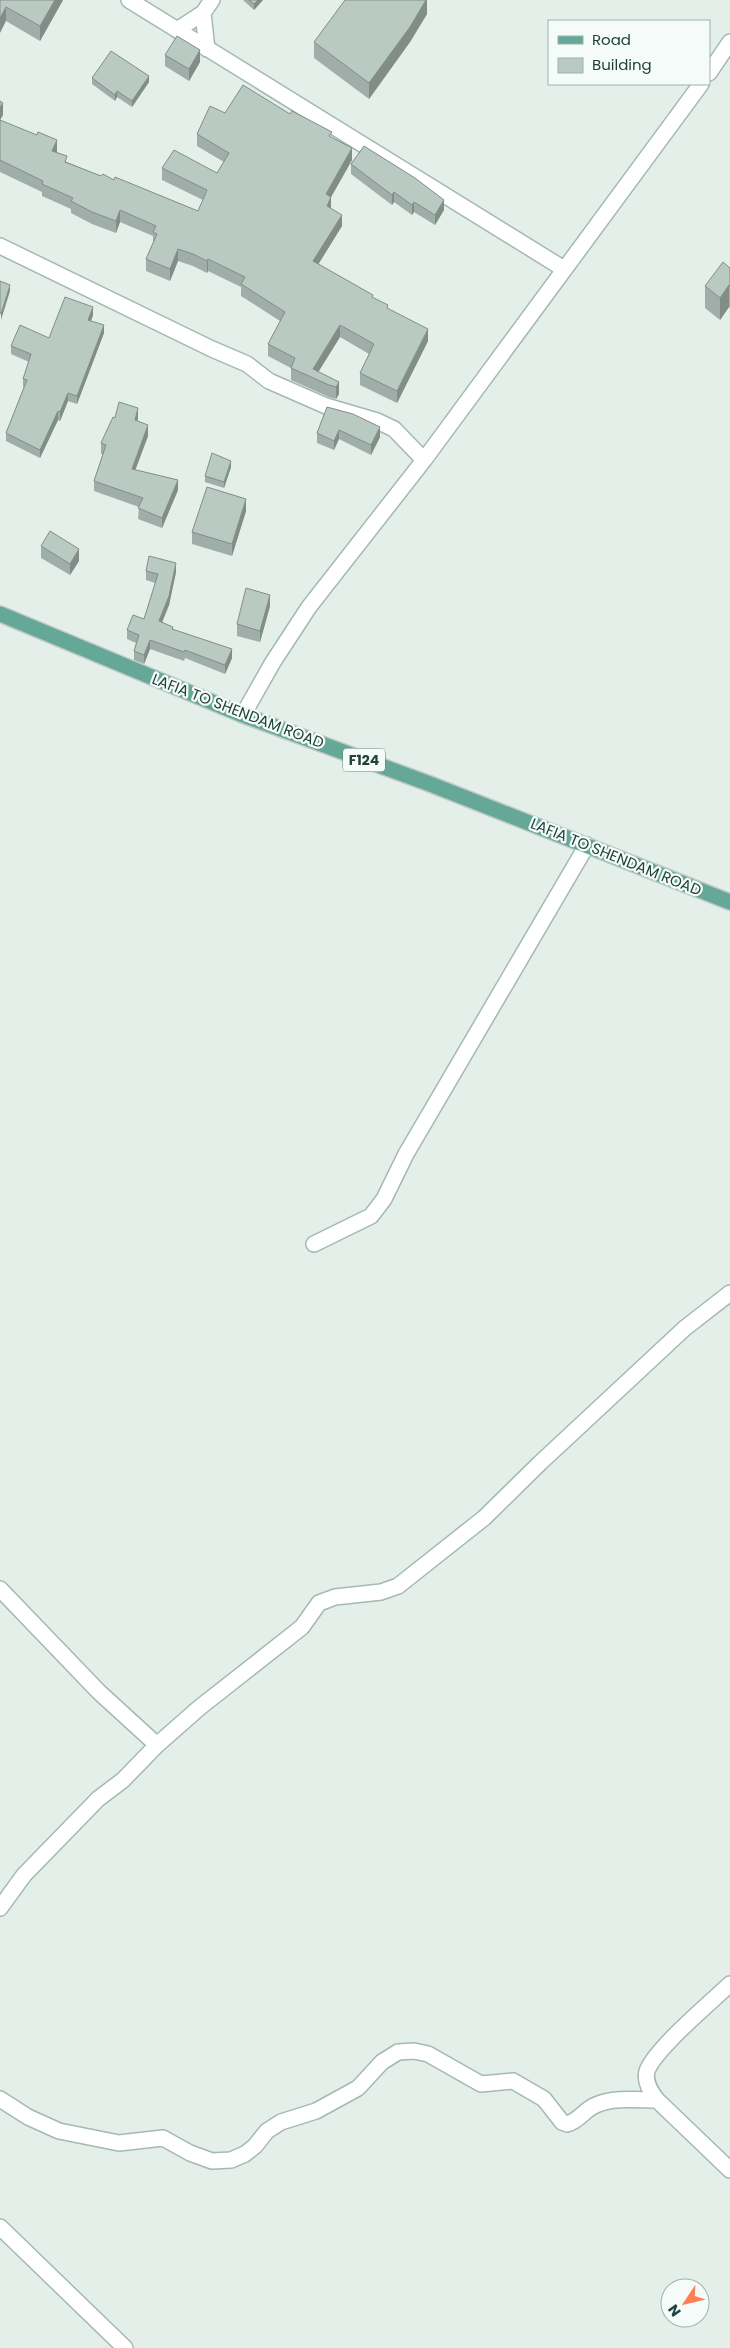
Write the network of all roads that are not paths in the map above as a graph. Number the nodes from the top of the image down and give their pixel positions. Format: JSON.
{"nodes":[{"id":1,"x":129,"y":0,"type":"edge"},
{"id":2,"x":212,"y":0,"type":"edge"},
{"id":3,"x":204,"y":13,"type":"junction"},
{"id":4,"x":177,"y":30,"type":"junction"},
{"id":5,"x":730,"y":42,"type":"edge"},
{"id":6,"x":207,"y":49,"type":"junction"},
{"id":7,"x":710,"y":72,"type":"edge"},
{"id":8,"x":700,"y":85,"type":"edge"},
{"id":9,"x":0,"y":246,"type":"edge"},
{"id":10,"x":564,"y":270,"type":"junction"},
{"id":11,"x":424,"y":460,"type":"junction"},
{"id":12,"x":2,"y":618,"type":"edge"},
{"id":13,"x":243,"y":715,"type":"junction"},
{"id":14,"x":587,"y":845,"type":"junction"},
{"id":15,"x":730,"y":902,"type":"edge"},
{"id":16,"x":314,"y":1244,"type":"dead end"},
{"id":17,"x":730,"y":1293,"type":"edge"},
{"id":18,"x":0,"y":1589,"type":"edge"},
{"id":19,"x":156,"y":1745,"type":"junction"},
{"id":20,"x":0,"y":1908,"type":"edge"},
{"id":21,"x":730,"y":1984,"type":"edge"},
{"id":22,"x":0,"y":2099,"type":"edge"},
{"id":23,"x":656,"y":2100,"type":"junction"},
{"id":24,"x":730,"y":2170,"type":"edge"},
{"id":25,"x":0,"y":2227,"type":"edge"},
{"id":26,"x":125,"y":2348,"type":"edge"}],
"edges":[{"from":1,"to":4,"type":"street"},
{"from":2,"to":3,"type":"street"},
{"from":3,"to":4,"type":"street"},
{"from":3,"to":6,"type":"street"},
{"from":4,"to":6,"type":"street"},
{"from":5,"to":7,"type":"street"},
{"from":6,"to":10,"type":"street"},
{"from":8,"to":10,"type":"street"},
{"from":9,"to":11,"type":"street"},
{"from":10,"to":11,"type":"street"},
{"from":11,"to":13,"type":"street"},
{"from":12,"to":13,"type":"main road","name":"LAFIA TO SHENDAM ROAD","number":"F124"},
{"from":13,"to":14,"type":"main road","name":"LAFIA TO SHENDAM ROAD","number":"F124"},
{"from":14,"to":15,"type":"main road","name":"LAFIA TO SHENDAM ROAD","number":"F124"},
{"from":14,"to":16,"type":"street"},
{"from":17,"to":19,"type":"street"},
{"from":18,"to":19,"type":"street"},
{"from":19,"to":20,"type":"street"},
{"from":21,"to":23,"type":"street"},
{"from":22,"to":23,"type":"street"},
{"from":23,"to":24,"type":"street"},
{"from":25,"to":26,"type":"street"}]}
